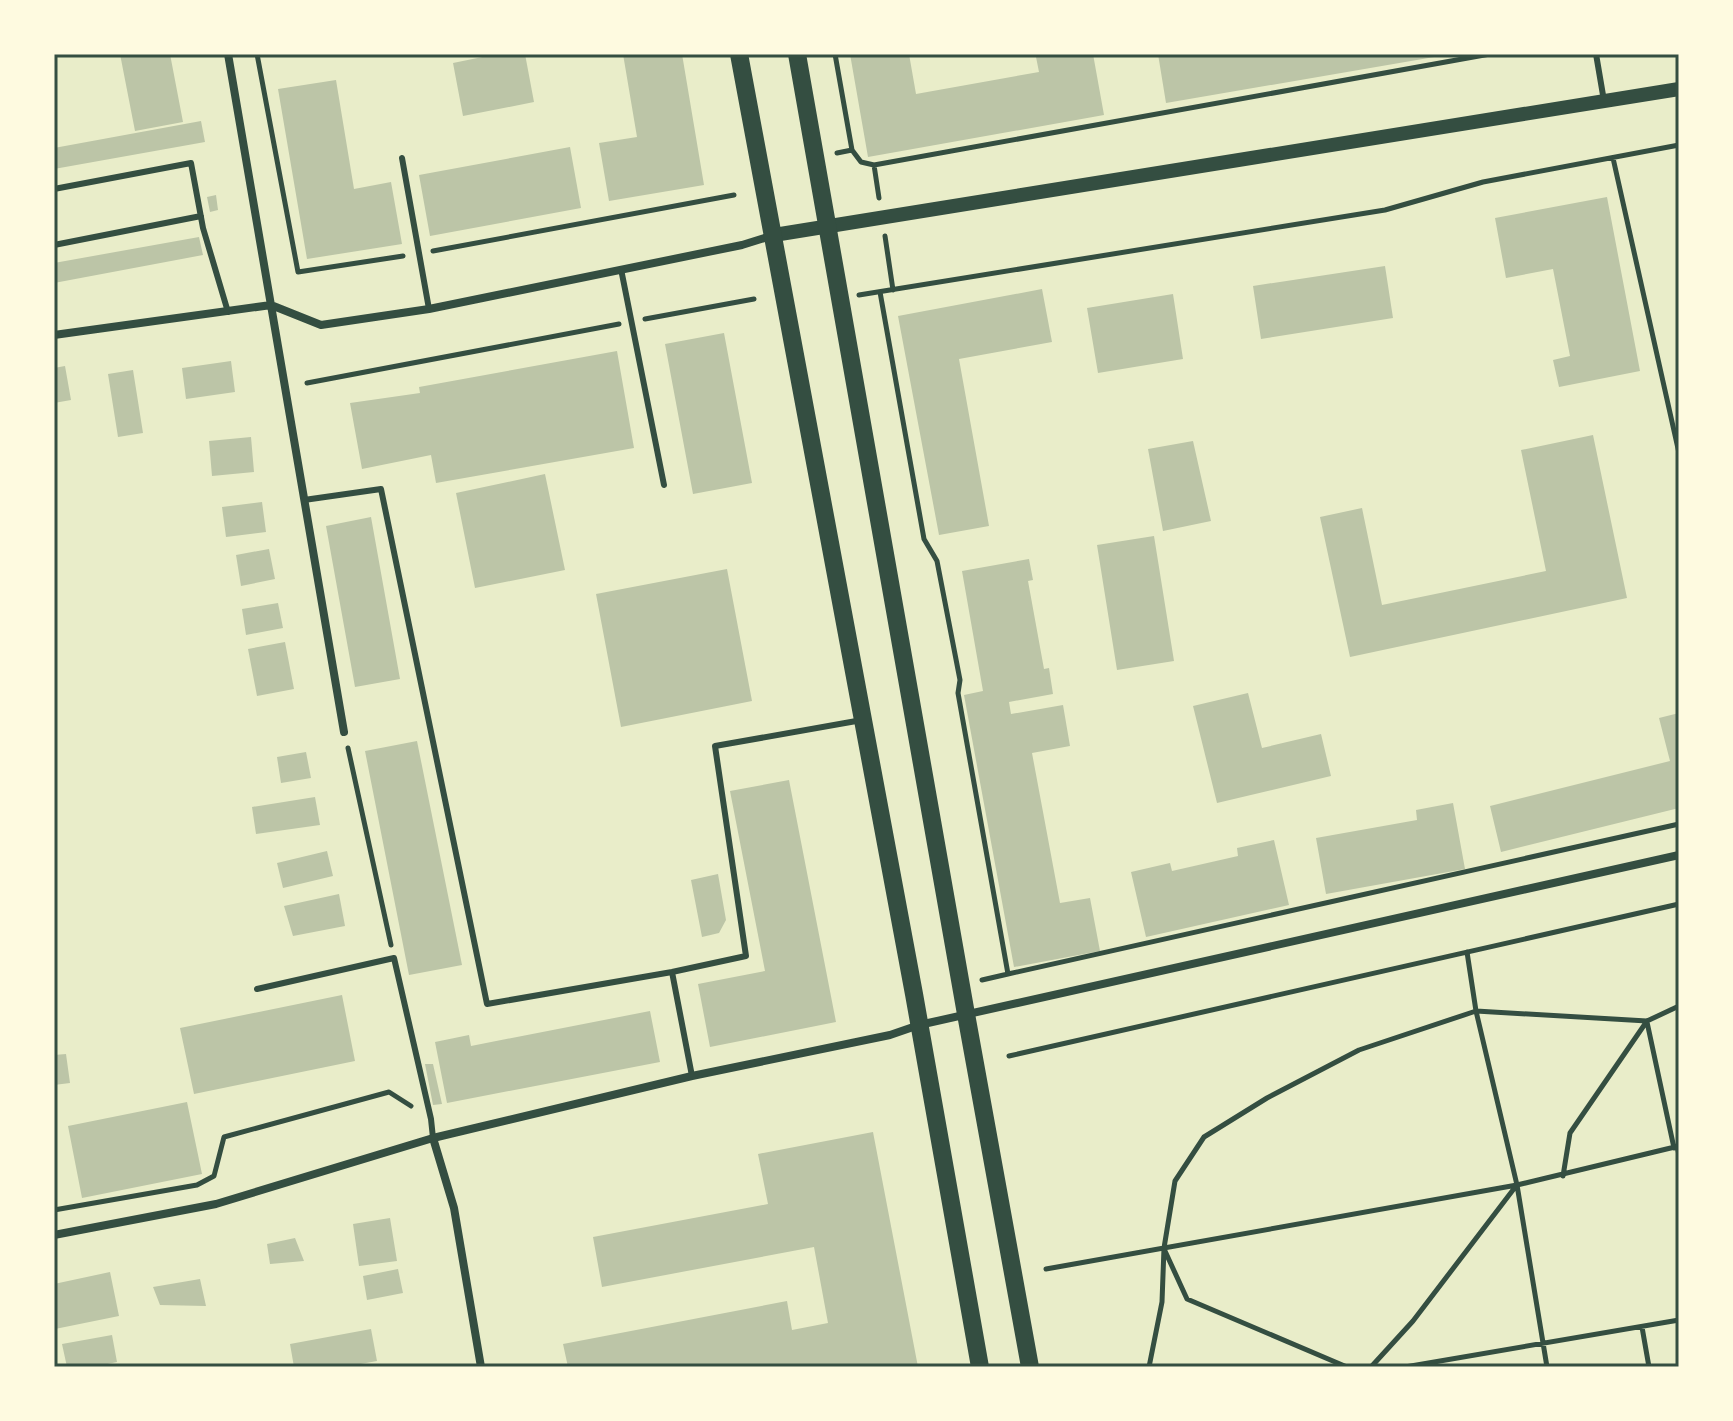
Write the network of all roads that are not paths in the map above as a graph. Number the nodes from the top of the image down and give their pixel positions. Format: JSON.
{"nodes":[{"id":1,"x":228,"y":54,"type":"edge"},
{"id":2,"x":739,"y":54,"type":"edge"},
{"id":3,"x":797,"y":54,"type":"edge"},
{"id":4,"x":1596,"y":54,"type":"edge"},
{"id":5,"x":1679,"y":89,"type":"edge"},
{"id":6,"x":1604,"y":101,"type":"junction"},
{"id":7,"x":402,"y":158,"type":"dead end"},
{"id":8,"x":54,"y":189,"type":"edge"},
{"id":9,"x":201,"y":216,"type":"junction"},
{"id":10,"x":827,"y":224,"type":"junction"},
{"id":11,"x":774,"y":235,"type":"junction"},
{"id":12,"x":54,"y":245,"type":"edge"},
{"id":13,"x":621,"y":269,"type":"junction"},
{"id":14,"x":271,"y":305,"type":"junction"},
{"id":15,"x":429,"y":309,"type":"junction"},
{"id":16,"x":228,"y":312,"type":"junction"},
{"id":17,"x":54,"y":335,"type":"edge"},
{"id":18,"x":664,"y":485,"type":"dead end"},
{"id":19,"x":304,"y":500,"type":"junction"},
{"id":20,"x":863,"y":720,"type":"junction"},
{"id":21,"x":344,"y":732,"type":"road end"},
{"id":22,"x":1679,"y":855,"type":"edge"},
{"id":23,"x":672,"y":972,"type":"junction"},
{"id":24,"x":257,"y":989,"type":"dead end"},
{"id":25,"x":966,"y":1014,"type":"junction"},
{"id":26,"x":919,"y":1025,"type":"junction"},
{"id":27,"x":692,"y":1076,"type":"junction"},
{"id":28,"x":433,"y":1138,"type":"junction"},
{"id":29,"x":54,"y":1235,"type":"edge"},
{"id":30,"x":481,"y":1367,"type":"edge"},
{"id":31,"x":980,"y":1367,"type":"edge"},
{"id":32,"x":1030,"y":1367,"type":"edge"}],
"edges":[{"from":1,"to":14,"type":"street"},
{"from":2,"to":11,"type":"main road"},
{"from":3,"to":10,"type":"main road"},
{"from":4,"to":6,"type":"lane"},
{"from":5,"to":6,"type":"street"},
{"from":6,"to":10,"type":"street"},
{"from":7,"to":15,"type":"lane"},
{"from":8,"to":9,"type":"lane"},
{"from":9,"to":12,"type":"lane"},
{"from":9,"to":16,"type":"lane"},
{"from":10,"to":11,"type":"street"},
{"from":10,"to":25,"type":"main road"},
{"from":11,"to":13,"type":"street"},
{"from":11,"to":20,"type":"main road"},
{"from":13,"to":15,"type":"street"},
{"from":13,"to":18,"type":"lane"},
{"from":14,"to":15,"type":"street"},
{"from":14,"to":16,"type":"street"},
{"from":14,"to":19,"type":"street"},
{"from":16,"to":17,"type":"street"},
{"from":19,"to":21,"type":"street"},
{"from":19,"to":23,"type":"lane"},
{"from":20,"to":23,"type":"lane"},
{"from":20,"to":26,"type":"main road"},
{"from":22,"to":25,"type":"street"},
{"from":23,"to":27,"type":"lane"},
{"from":24,"to":28,"type":"lane"},
{"from":25,"to":26,"type":"street"},
{"from":25,"to":32,"type":"main road"},
{"from":26,"to":27,"type":"street"},
{"from":26,"to":31,"type":"main road"},
{"from":27,"to":28,"type":"street"},
{"from":28,"to":29,"type":"street"},
{"from":28,"to":30,"type":"street"}]}
